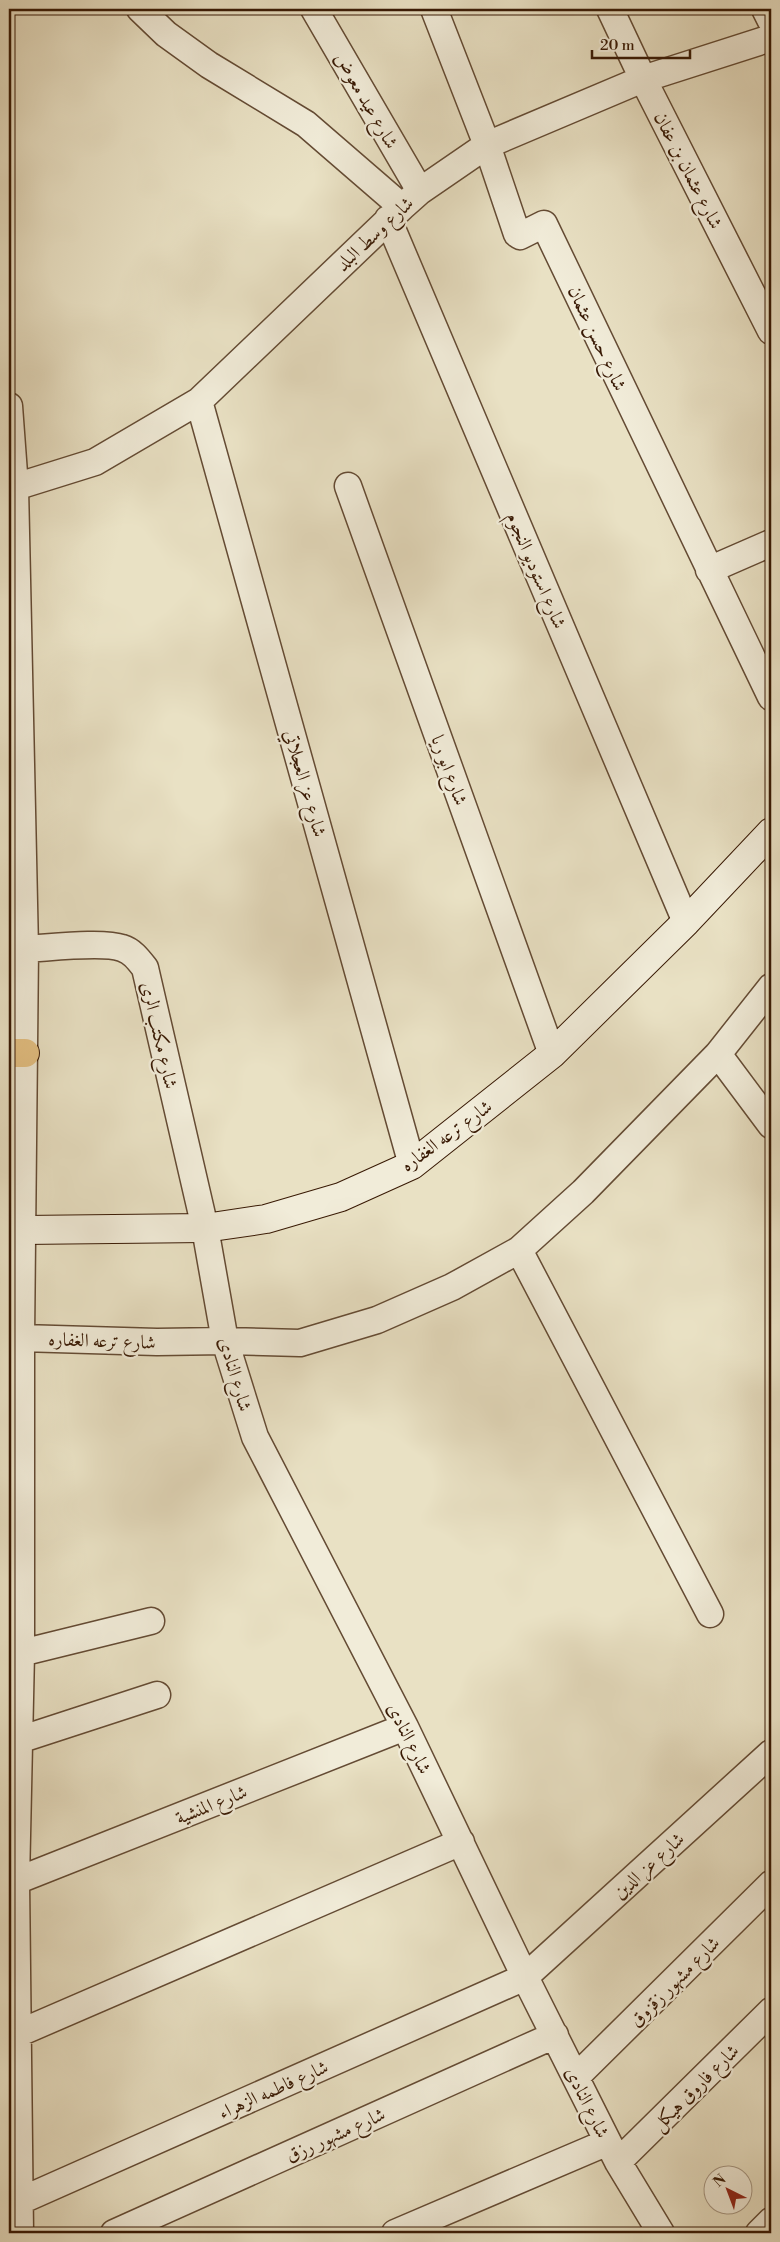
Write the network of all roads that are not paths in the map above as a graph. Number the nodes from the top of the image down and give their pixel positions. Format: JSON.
{"nodes":[{"id":1,"x":140,"y":9,"type":"edge"},
{"id":2,"x":314,"y":9,"type":"edge"},
{"id":3,"x":434,"y":9,"type":"edge"},
{"id":4,"x":610,"y":9,"type":"edge"},
{"id":5,"x":765,"y":9,"type":"edge"},
{"id":6,"x":771,"y":20,"type":"edge"},
{"id":7,"x":771,"y":38,"type":"edge"},
{"id":8,"x":643,"y":80,"type":"junction"},
{"id":9,"x":487,"y":145,"type":"junction"},
{"id":10,"x":403,"y":206,"type":"junction"},
{"id":11,"x":771,"y":331,"type":"edge"},
{"id":12,"x":199,"y":401,"type":"junction"},
{"id":13,"x":9,"y":406,"type":"edge"},
{"id":14,"x":348,"y":486,"type":"dead end"},
{"id":15,"x":14,"y":487,"type":"junction"},
{"id":16,"x":771,"y":543,"type":"edge"},
{"id":17,"x":709,"y":570,"type":"junction"},
{"id":18,"x":771,"y":697,"type":"edge"},
{"id":19,"x":771,"y":832,"type":"edge"},
{"id":20,"x":686,"y":922,"type":"junction"},
{"id":21,"x":25,"y":949,"type":"junction"},
{"id":22,"x":771,"y":987,"type":"edge"},
{"id":23,"x":17,"y":1053,"type":"edge"},
{"id":24,"x":552,"y":1054,"type":"junction"},
{"id":25,"x":718,"y":1054,"type":"junction"},
{"id":26,"x":771,"y":1125,"type":"edge"},
{"id":27,"x":412,"y":1165,"type":"junction"},
{"id":28,"x":205,"y":1228,"type":"junction"},
{"id":29,"x":22,"y":1230,"type":"junction"},
{"id":30,"x":519,"y":1250,"type":"junction"},
{"id":31,"x":21,"y":1338,"type":"junction"},
{"id":32,"x":225,"y":1341,"type":"junction"},
{"id":33,"x":710,"y":1614,"type":"dead end"},
{"id":34,"x":151,"y":1620,"type":"dead end"},
{"id":35,"x":21,"y":1653,"type":"junction"},
{"id":36,"x":157,"y":1695,"type":"dead end"},
{"id":37,"x":405,"y":1727,"type":"junction"},
{"id":38,"x":19,"y":1740,"type":"junction"},
{"id":39,"x":771,"y":1753,"type":"edge"},
{"id":40,"x":461,"y":1842,"type":"junction"},
{"id":41,"x":16,"y":1882,"type":"junction"},
{"id":42,"x":771,"y":1884,"type":"edge"},
{"id":43,"x":525,"y":1976,"type":"junction"},
{"id":44,"x":771,"y":2011,"type":"edge"},
{"id":45,"x":17,"y":2034,"type":"junction"},
{"id":46,"x":555,"y":2035,"type":"junction"},
{"id":47,"x":576,"y":2078,"type":"junction"},
{"id":48,"x":613,"y":2152,"type":"junction"},
{"id":49,"x":20,"y":2200,"type":"junction"},
{"id":50,"x":771,"y":2221,"type":"edge"},
{"id":51,"x":20,"y":2233,"type":"edge"},
{"id":52,"x":114,"y":2233,"type":"edge"},
{"id":53,"x":395,"y":2233,"type":"edge"},
{"id":54,"x":661,"y":2233,"type":"edge"},
{"id":55,"x":759,"y":2233,"type":"edge"}],
"edges":[{"from":1,"to":10,"type":"street"},
{"from":2,"to":10,"type":"street","name":"شارع عيد معوض"},
{"from":3,"to":9,"type":"street","name":"شارع حسن عثمان"},
{"from":4,"to":8,"type":"street","name":"شارع عثمان بن عفان"},
{"from":5,"to":6,"type":"street"},
{"from":7,"to":8,"type":"street","name":"شارع وسط البلد"},
{"from":8,"to":9,"type":"street","name":"شارع وسط البلد"},
{"from":8,"to":11,"type":"street","name":"شارع عثمان بن عفان"},
{"from":9,"to":10,"type":"street","name":"شارع وسط البلد"},
{"from":9,"to":17,"type":"street","name":"شارع حسن عثمان"},
{"from":10,"to":12,"type":"street","name":"شارع وسط البلد"},
{"from":10,"to":20,"type":"street","name":"شارع استوديو النجوم"},
{"from":12,"to":15,"type":"street","name":"شارع وسط البلد"},
{"from":12,"to":27,"type":"street","name":"شارع عز العجلاتي"},
{"from":13,"to":15,"type":"street"},
{"from":14,"to":24,"type":"street","name":"شارع ابو ريا"},
{"from":15,"to":21,"type":"street"},
{"from":16,"to":17,"type":"street"},
{"from":17,"to":18,"type":"street","name":"شارع حسن عثمان"},
{"from":19,"to":20,"type":"street","name":"شارع ترعه الغفاره"},
{"from":20,"to":24,"type":"street","name":"شارع ترعه الغفاره"},
{"from":21,"to":23,"type":"street"},
{"from":21,"to":28,"type":"street","name":"شارع مكتب الرى"},
{"from":22,"to":25,"type":"street","name":"شارع ترعه الغفاره"},
{"from":23,"to":29,"type":"street"},
{"from":24,"to":27,"type":"street","name":"شارع ترعه الغفاره"},
{"from":25,"to":26,"type":"street"},
{"from":25,"to":30,"type":"street","name":"شارع ترعه الغفاره"},
{"from":27,"to":28,"type":"street","name":"شارع ترعه الغفاره"},
{"from":28,"to":29,"type":"street","name":"شارع ترعه الغفاره"},
{"from":28,"to":32,"type":"street","name":"شارع النادى"},
{"from":29,"to":31,"type":"street"},
{"from":30,"to":32,"type":"street","name":"شارع ترعه الغفاره"},
{"from":30,"to":33,"type":"street"},
{"from":31,"to":32,"type":"street","name":"شارع ترعه الغفاره"},
{"from":31,"to":35,"type":"street"},
{"from":32,"to":37,"type":"street","name":"شارع النادى"},
{"from":34,"to":35,"type":"street"},
{"from":35,"to":38,"type":"street"},
{"from":36,"to":38,"type":"street"},
{"from":37,"to":40,"type":"street","name":"شارع النادى"},
{"from":37,"to":41,"type":"street","name":"شارع المنشية"},
{"from":38,"to":41,"type":"street"},
{"from":39,"to":43,"type":"street","name":"شارع عز الدين"},
{"from":40,"to":43,"type":"street","name":"شارع النادى"},
{"from":40,"to":45,"type":"street"},
{"from":41,"to":45,"type":"street"},
{"from":42,"to":47,"type":"street","name":"شارع مشهور زقزوق"},
{"from":43,"to":46,"type":"street","name":"شارع النادى"},
{"from":43,"to":49,"type":"street","name":"شارع فاطمه الزهراء"},
{"from":44,"to":48,"type":"street","name":"شارع فاروق هيكل"},
{"from":45,"to":49,"type":"street"},
{"from":46,"to":47,"type":"street","name":"شارع النادى"},
{"from":46,"to":52,"type":"street","name":"شارع مشهور رزق"},
{"from":47,"to":48,"type":"street","name":"شارع النادى"},
{"from":48,"to":53,"type":"street"},
{"from":48,"to":54,"type":"street","name":"شارع النادى"},
{"from":49,"to":51,"type":"street"},
{"from":50,"to":55,"type":"street"}]}
